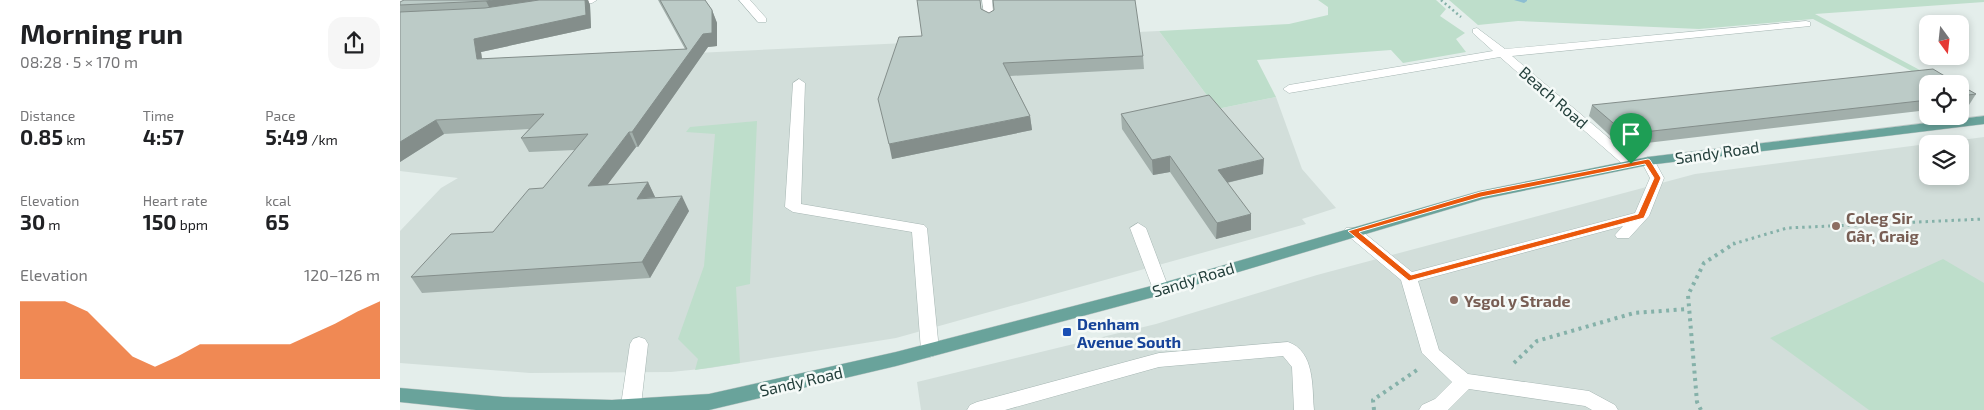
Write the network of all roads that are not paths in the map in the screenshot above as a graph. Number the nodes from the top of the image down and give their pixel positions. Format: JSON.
{"nodes":[{"id":1,"x":592,"y":0,"type":"edge"},
{"id":2,"x":744,"y":0,"type":"edge"},
{"id":3,"x":987,"y":0,"type":"edge"},
{"id":4,"x":561,"y":6,"type":"edge"},
{"id":5,"x":762,"y":20,"type":"dead end"},
{"id":6,"x":990,"y":20,"type":"edge"},
{"id":7,"x":1806,"y":24,"type":"dead end"},
{"id":8,"x":1477,"y":31,"type":"road end"},
{"id":9,"x":1503,"y":53,"type":"junction"},
{"id":10,"x":799,"y":83,"type":"dead end"},
{"id":11,"x":1289,"y":89,"type":"dead end"},
{"id":12,"x":1984,"y":120,"type":"edge"},
{"id":13,"x":1648,"y":162,"type":"junction"},
{"id":14,"x":1631,"y":164,"type":"junction"},
{"id":15,"x":1642,"y":216,"type":"junction"},
{"id":16,"x":1138,"y":228,"type":"dead end"},
{"id":17,"x":1352,"y":231,"type":"junction"},
{"id":18,"x":1623,"y":235,"type":"dead end"},
{"id":19,"x":1409,"y":278,"type":"junction"},
{"id":20,"x":1161,"y":289,"type":"junction"},
{"id":21,"x":639,"y":344,"type":"dead end"},
{"id":22,"x":930,"y":350,"type":"junction"},
{"id":23,"x":1465,"y":382,"type":"junction"},
{"id":24,"x":400,"y":395,"type":"edge"},
{"id":25,"x":631,"y":406,"type":"junction"},
{"id":26,"x":707,"y":406,"type":"edge"},
{"id":27,"x":977,"y":410,"type":"edge"},
{"id":28,"x":1304,"y":410,"type":"edge"},
{"id":29,"x":1429,"y":410,"type":"edge"},
{"id":30,"x":1608,"y":410,"type":"edge"}],
"edges":[{"from":1,"to":4,"type":"street"},
{"from":2,"to":5,"type":"street"},
{"from":3,"to":6,"type":"street"},
{"from":7,"to":9,"type":"street"},
{"from":8,"to":9,"type":"street","name":"Beach Road"},
{"from":9,"to":11,"type":"street"},
{"from":9,"to":14,"type":"street","name":"Beach Road"},
{"from":10,"to":22,"type":"street"},
{"from":12,"to":13,"type":"main road","name":"Sandy Road"},
{"from":13,"to":14,"type":"main road","name":"Sandy Road"},
{"from":13,"to":15,"type":"street"},
{"from":14,"to":17,"type":"main road","name":"Sandy Road"},
{"from":15,"to":18,"type":"street"},
{"from":15,"to":19,"type":"street"},
{"from":16,"to":20,"type":"street"},
{"from":17,"to":19,"type":"street"},
{"from":17,"to":20,"type":"main road","name":"Sandy Road"},
{"from":19,"to":23,"type":"street"},
{"from":20,"to":22,"type":"main road","name":"Sandy Road"},
{"from":21,"to":25,"type":"street"},
{"from":22,"to":26,"type":"main road","name":"Sandy Road"},
{"from":23,"to":29,"type":"street"},
{"from":23,"to":30,"type":"street"},
{"from":24,"to":25,"type":"main road","name":"Sandy Road"},
{"from":25,"to":26,"type":"main road","name":"Sandy Road"},
{"from":27,"to":28,"type":"street"}]}
